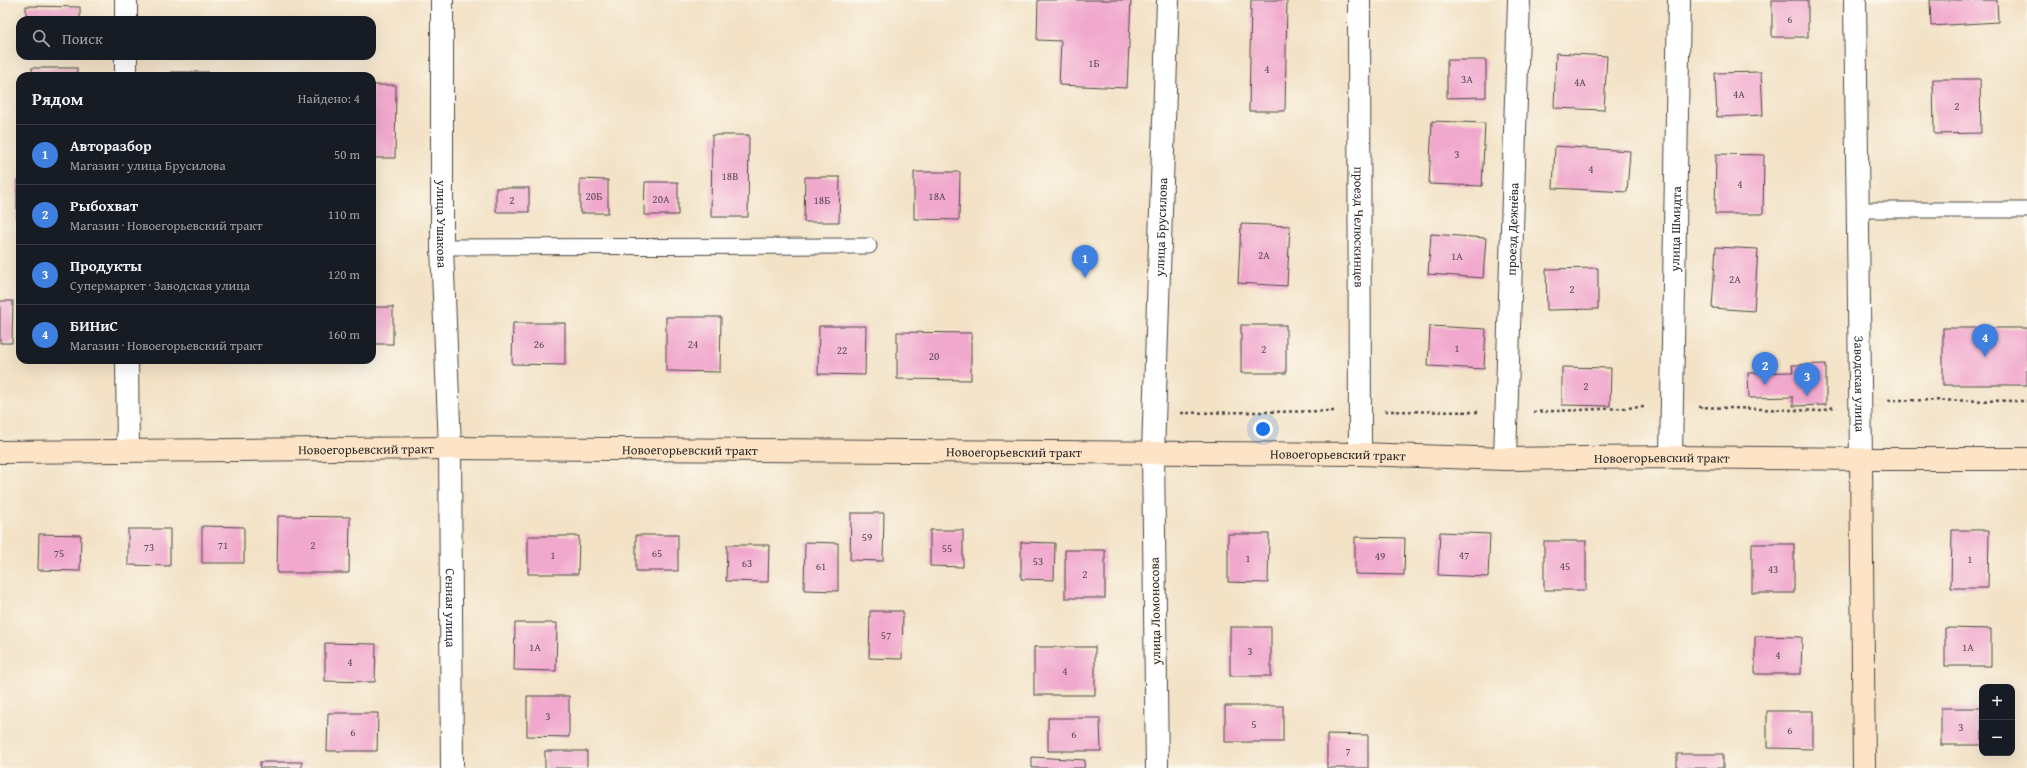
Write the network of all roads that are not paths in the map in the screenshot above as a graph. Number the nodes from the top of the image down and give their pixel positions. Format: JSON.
{"nodes":[{"id":1,"x":126,"y":0,"type":"edge"},
{"id":2,"x":442,"y":0,"type":"edge"},
{"id":3,"x":1168,"y":0,"type":"edge"},
{"id":4,"x":1359,"y":0,"type":"edge"},
{"id":5,"x":1519,"y":0,"type":"edge"},
{"id":6,"x":1679,"y":0,"type":"edge"},
{"id":7,"x":1855,"y":0,"type":"edge"},
{"id":8,"x":126,"y":16,"type":"edge"},
{"id":9,"x":126,"y":60,"type":"edge"},
{"id":10,"x":126,"y":72,"type":"edge"},
{"id":11,"x":1858,"y":210,"type":"junction"},
{"id":12,"x":2027,"y":210,"type":"edge"},
{"id":13,"x":869,"y":246,"type":"dead end"},
{"id":14,"x":442,"y":248,"type":"junction"},
{"id":15,"x":127,"y":364,"type":"edge"},
{"id":16,"x":450,"y":448,"type":"junction"},
{"id":17,"x":128,"y":450,"type":"junction"},
{"id":18,"x":0,"y":452,"type":"edge"},
{"id":19,"x":1153,"y":453,"type":"junction"},
{"id":20,"x":1360,"y":454,"type":"junction"},
{"id":21,"x":1671,"y":457,"type":"junction"},
{"id":22,"x":1505,"y":458,"type":"junction"},
{"id":23,"x":2027,"y":459,"type":"edge"},
{"id":24,"x":1861,"y":460,"type":"junction"},
{"id":25,"x":452,"y":768,"type":"edge"},
{"id":26,"x":1157,"y":768,"type":"edge"},
{"id":27,"x":1864,"y":768,"type":"edge"}],
"edges":[{"from":1,"to":8,"type":"street"},
{"from":2,"to":14,"type":"street","name":"улица Ушакова"},
{"from":3,"to":19,"type":"street","name":"улица Брусилова"},
{"from":4,"to":20,"type":"street","name":"проезд Челюскинцев"},
{"from":5,"to":22,"type":"street","name":"проезд Дежнёва"},
{"from":6,"to":21,"type":"street","name":"улица Шмидта"},
{"from":7,"to":11,"type":"street","name":"Заводская улица"},
{"from":9,"to":10,"type":"street"},
{"from":11,"to":12,"type":"lane"},
{"from":11,"to":24,"type":"street","name":"Заводская улица"},
{"from":13,"to":14,"type":"lane"},
{"from":14,"to":16,"type":"street","name":"улица Ушакова"},
{"from":15,"to":17,"type":"street"},
{"from":16,"to":17,"type":"main road","name":"Новоегорьевский тракт"},
{"from":16,"to":19,"type":"main road","name":"Новоегорьевский тракт"},
{"from":16,"to":25,"type":"street","name":"Сенная улица"},
{"from":17,"to":18,"type":"main road","name":"Новоегорьевский тракт"},
{"from":19,"to":20,"type":"main road","name":"Новоегорьевский тракт"},
{"from":19,"to":26,"type":"street","name":"улица Ломоносова"},
{"from":20,"to":22,"type":"main road","name":"Новоегорьевский тракт"},
{"from":21,"to":22,"type":"main road","name":"Новоегорьевский тракт"},
{"from":21,"to":24,"type":"main road","name":"Новоегорьевский тракт"},
{"from":23,"to":24,"type":"main road","name":"Новоегорьевский тракт"},
{"from":24,"to":27,"type":"main road","name":"Заводская улица"}]}
